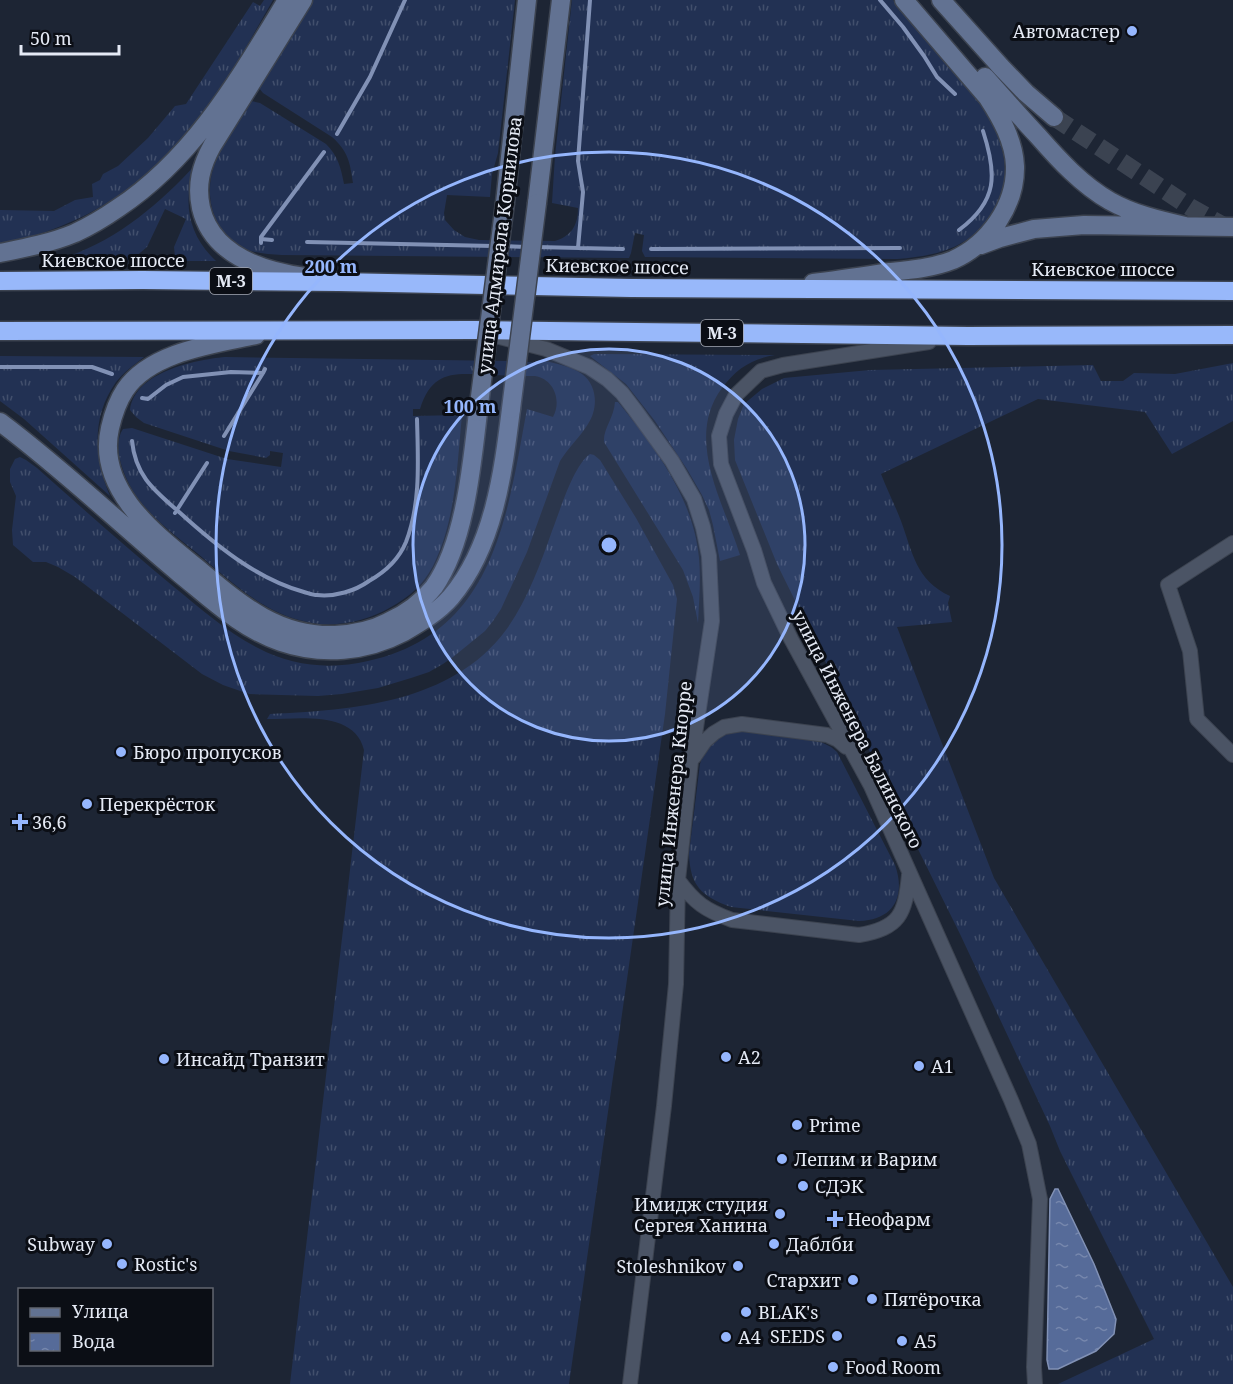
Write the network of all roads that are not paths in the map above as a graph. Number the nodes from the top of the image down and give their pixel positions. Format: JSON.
{"nodes":[{"id":1,"x":286,"y":0,"type":"edge"},
{"id":2,"x":303,"y":0,"type":"edge"},
{"id":3,"x":527,"y":0,"type":"edge"},
{"id":4,"x":561,"y":0,"type":"edge"},
{"id":5,"x":904,"y":0,"type":"edge"},
{"id":6,"x":918,"y":0,"type":"edge"},
{"id":7,"x":941,"y":0,"type":"edge"},
{"id":8,"x":1053,"y":117,"type":"tunnel mouth"},
{"id":9,"x":1185,"y":226,"type":"junction"},
{"id":10,"x":1233,"y":227,"type":"edge"},
{"id":11,"x":971,"y":249,"type":"junction"},
{"id":12,"x":0,"y":254,"type":"edge"},
{"id":13,"x":0,"y":281,"type":"edge"},
{"id":14,"x":339,"y":282,"type":"junction"},
{"id":15,"x":778,"y":288,"type":"junction"},
{"id":16,"x":1233,"y":291,"type":"edge"},
{"id":17,"x":275,"y":330,"type":"junction"},
{"id":18,"x":475,"y":330,"type":"junction"},
{"id":19,"x":0,"y":331,"type":"edge"},
{"id":20,"x":1233,"y":335,"type":"edge"},
{"id":21,"x":968,"y":336,"type":"junction"},
{"id":22,"x":0,"y":422,"type":"edge"},
{"id":23,"x":1233,"y":543,"type":"edge"},
{"id":24,"x":851,"y":751,"type":"junction"},
{"id":25,"x":1233,"y":755,"type":"edge"},
{"id":26,"x":691,"y":761,"type":"junction"},
{"id":27,"x":909,"y":873,"type":"junction"},
{"id":28,"x":678,"y":880,"type":"junction"},
{"id":29,"x":630,"y":1384,"type":"edge"},
{"id":30,"x":1035,"y":1384,"type":"edge"}],
"edges":[{"from":1,"to":12,"type":"main road"},
{"from":2,"to":14,"type":"main road"},
{"from":3,"to":17,"type":"main road","name":"улица Адмирала Корнилова","bridge":true},
{"from":4,"to":22,"type":"main road","name":"улица Адмирала Корнилова","bridge":true},
{"from":5,"to":11,"type":"main road"},
{"from":6,"to":9,"type":"main road"},
{"from":7,"to":8,"type":"main road"},
{"from":9,"to":10,"type":"main road"},
{"from":9,"to":11,"type":"main road"},
{"from":11,"to":15,"type":"main road"},
{"from":13,"to":14,"type":"highway","name":"Киевское шоссе","number":"М-3"},
{"from":14,"to":15,"type":"highway","name":"Киевское шоссе","number":"М-3"},
{"from":15,"to":16,"type":"highway","name":"Киевское шоссе","number":"М-3"},
{"from":17,"to":18,"type":"highway","number":"М-3"},
{"from":17,"to":19,"type":"highway","number":"М-3"},
{"from":18,"to":21,"type":"highway","number":"М-3"},
{"from":18,"to":26,"type":"street","name":"улица Инженера Кнорре"},
{"from":20,"to":21,"type":"highway","number":"М-3"},
{"from":21,"to":24,"type":"street","name":"улица Инженера Балинского"},
{"from":23,"to":25,"type":"street"},
{"from":24,"to":26,"type":"street"},
{"from":24,"to":27,"type":"street","name":"улица Инженера Балинского"},
{"from":26,"to":28,"type":"street","name":"улица Инженера Кнорре"},
{"from":27,"to":28,"type":"street"},
{"from":27,"to":30,"type":"street","name":"улица Инженера Балинского"},
{"from":28,"to":29,"type":"street","name":"улица Инженера Кнорре"}]}
